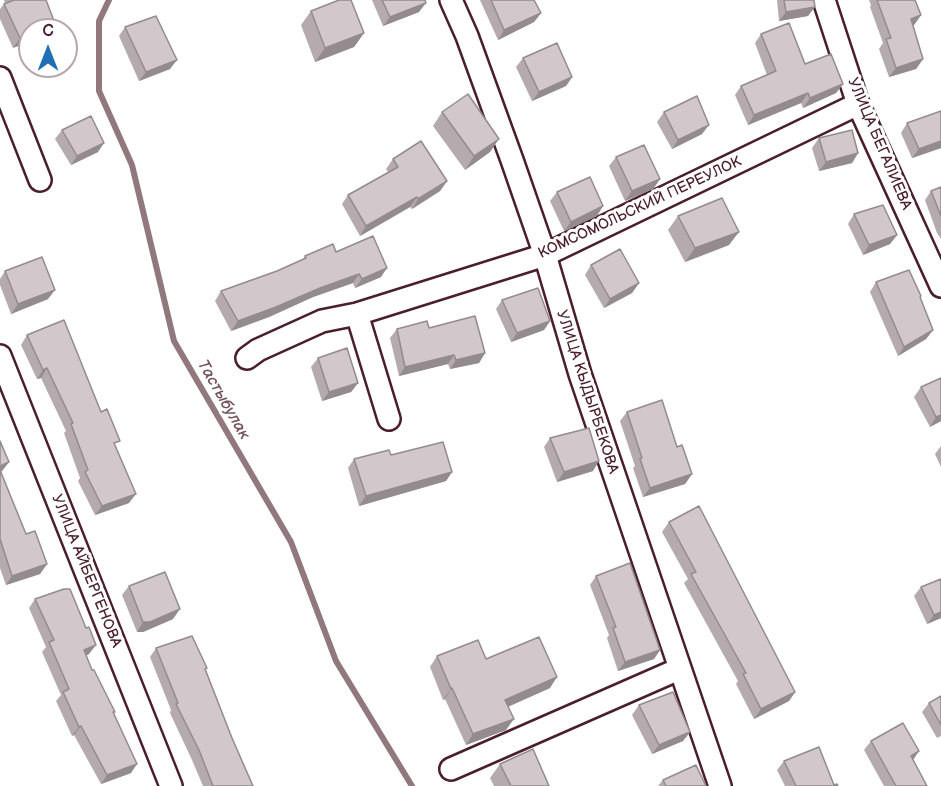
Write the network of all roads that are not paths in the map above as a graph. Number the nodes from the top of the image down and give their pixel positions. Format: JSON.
{"nodes":[{"id":1,"x":451,"y":0,"type":"edge"},
{"id":2,"x":824,"y":0,"type":"edge"},
{"id":3,"x":0,"y":78,"type":"edge"},
{"id":4,"x":858,"y":104,"type":"junction"},
{"id":5,"x":40,"y":180,"type":"dead end"},
{"id":6,"x":545,"y":255,"type":"junction"},
{"id":7,"x":941,"y":285,"type":"edge"},
{"id":8,"x":357,"y":314,"type":"junction"},
{"id":9,"x":0,"y":356,"type":"edge"},
{"id":10,"x":248,"y":358,"type":"dead end"},
{"id":11,"x":389,"y":419,"type":"dead end"},
{"id":12,"x":679,"y":669,"type":"junction"},
{"id":13,"x":451,"y":769,"type":"dead end"},
{"id":14,"x":171,"y":786,"type":"edge"},
{"id":15,"x":720,"y":786,"type":"edge"}],
"edges":[{"from":1,"to":6,"type":"street","name":"УЛИЦА КЫДЫРБЕКОВА"},
{"from":2,"to":4,"type":"street","name":"УЛИЦА БЕГАЛИЕВА"},
{"from":3,"to":5,"type":"street"},
{"from":4,"to":6,"type":"street","name":"КОМСОМОЛЬСКИЙ ПЕРЕУЛОК"},
{"from":4,"to":7,"type":"street","name":"УЛИЦА БЕГАЛИЕВА"},
{"from":6,"to":8,"type":"street","name":"КОМСОМОЛЬСКИЙ ПЕРЕУЛОК"},
{"from":6,"to":12,"type":"street","name":"УЛИЦА КЫДЫРБЕКОВА"},
{"from":8,"to":10,"type":"street","name":"КОМСОМОЛЬСКИЙ ПЕРЕУЛОК"},
{"from":8,"to":11,"type":"street"},
{"from":9,"to":14,"type":"street","name":"УЛИЦА АЙБЕРГЕНОВА"},
{"from":12,"to":13,"type":"street"},
{"from":12,"to":15,"type":"street","name":"УЛИЦА КЫДЫРБЕКОВА"}]}
